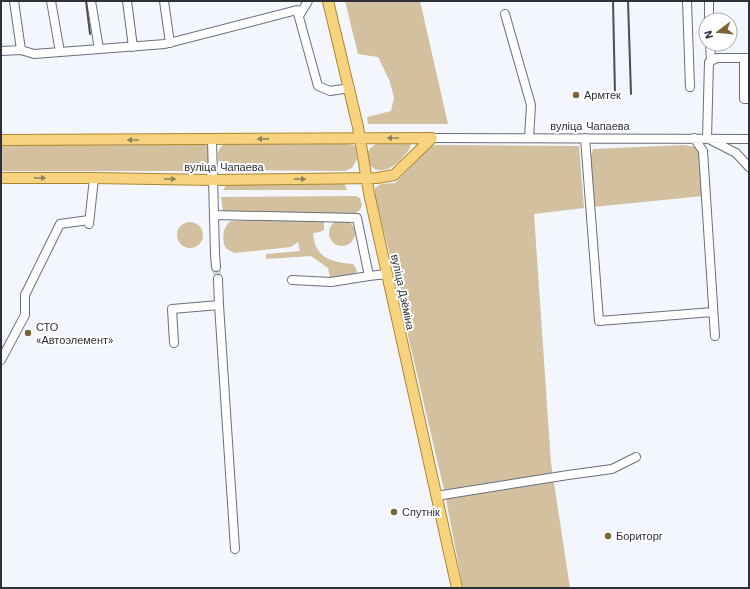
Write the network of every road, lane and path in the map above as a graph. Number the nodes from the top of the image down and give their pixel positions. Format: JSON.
{"nodes":[{"id":1,"x":14,"y":1,"type":"edge"},
{"id":2,"x":52,"y":1,"type":"edge"},
{"id":3,"x":91,"y":1,"type":"edge"},
{"id":4,"x":128,"y":1,"type":"edge"},
{"id":5,"x":164,"y":1,"type":"edge"},
{"id":6,"x":308,"y":1,"type":"edge"},
{"id":7,"x":328,"y":1,"type":"edge"},
{"id":8,"x":687,"y":1,"type":"edge"},
{"id":9,"x":709,"y":1,"type":"edge"},
{"id":10,"x":709,"y":12,"type":"edge"},
{"id":11,"x":505,"y":14,"type":"dead end"},
{"id":12,"x":299,"y":16,"type":"junction"},
{"id":13,"x":170,"y":43,"type":"junction"},
{"id":14,"x":134,"y":47,"type":"junction"},
{"id":15,"x":99,"y":49,"type":"junction"},
{"id":16,"x":21,"y":50,"type":"junction"},
{"id":17,"x":1,"y":52,"type":"edge"},
{"id":18,"x":60,"y":52,"type":"junction"},
{"id":19,"x":710,"y":52,"type":"edge"},
{"id":20,"x":746,"y":58,"type":"edge"},
{"id":21,"x":711,"y":61,"type":"junction"},
{"id":22,"x":690,"y":87,"type":"dead end"},
{"id":23,"x":350,"y":88,"type":"junction"},
{"id":24,"x":749,"y":99,"type":"edge"},
{"id":25,"x":359,"y":138,"type":"junction"},
{"id":26,"x":432,"y":138,"type":"junction"},
{"id":27,"x":529,"y":138,"type":"junction"},
{"id":28,"x":585,"y":138,"type":"junction"},
{"id":29,"x":694,"y":138,"type":"junction"},
{"id":30,"x":707,"y":138,"type":"junction"},
{"id":31,"x":749,"y":139,"type":"edge"},
{"id":32,"x":1,"y":140,"type":"edge"},
{"id":33,"x":212,"y":140,"type":"junction"},
{"id":34,"x":749,"y":167,"type":"edge"},
{"id":35,"x":1,"y":178,"type":"edge"},
{"id":36,"x":94,"y":178,"type":"junction"},
{"id":37,"x":366,"y":178,"type":"junction"},
{"id":38,"x":213,"y":180,"type":"junction"},
{"id":39,"x":214,"y":216,"type":"junction"},
{"id":40,"x":216,"y":267,"type":"tunnel mouth"},
{"id":41,"x":387,"y":274,"type":"junction"},
{"id":42,"x":369,"y":276,"type":"junction"},
{"id":43,"x":218,"y":279,"type":"tunnel mouth"},
{"id":44,"x":292,"y":280,"type":"dead end"},
{"id":45,"x":219,"y":305,"type":"junction"},
{"id":46,"x":713,"y":312,"type":"junction"},
{"id":47,"x":715,"y":336,"type":"dead end"},
{"id":48,"x":174,"y":343,"type":"dead end"},
{"id":49,"x":1,"y":360,"type":"edge"},
{"id":50,"x":636,"y":457,"type":"dead end"},
{"id":51,"x":436,"y":496,"type":"junction"},
{"id":52,"x":235,"y":549,"type":"dead end"},
{"id":53,"x":457,"y":588,"type":"edge"}],
"edges":[{"from":1,"to":16,"type":"street"},
{"from":2,"to":18,"type":"street"},
{"from":3,"to":15,"type":"street"},
{"from":4,"to":14,"type":"street"},
{"from":5,"to":13,"type":"street"},
{"from":6,"to":12,"type":"street"},
{"from":7,"to":23,"type":"main road","name":"вуліца Дзёміна"},
{"from":8,"to":22,"type":"street"},
{"from":9,"to":10,"type":"street"},
{"from":11,"to":27,"type":"street"},
{"from":12,"to":13,"type":"street"},
{"from":12,"to":23,"type":"street"},
{"from":13,"to":14,"type":"street"},
{"from":14,"to":15,"type":"street"},
{"from":15,"to":18,"type":"street"},
{"from":16,"to":17,"type":"street"},
{"from":16,"to":18,"type":"street"},
{"from":19,"to":21,"type":"street"},
{"from":20,"to":21,"type":"street"},
{"from":20,"to":24,"type":"street"},
{"from":21,"to":30,"type":"street"},
{"from":23,"to":25,"type":"main road","name":"вуліца Дзёміна"},
{"from":26,"to":25,"type":"main road","name":"вуліца Чапаева","one_way":true},
{"from":25,"to":33,"type":"main road","name":"вуліца Чапаева","one_way":true},
{"from":25,"to":37,"type":"main road","name":"вуліца Дзёміна"},
{"from":26,"to":27,"type":"street","name":"вуліца Чапаева"},
{"from":26,"to":37,"type":"main road","name":"вуліца Чапаева"},
{"from":27,"to":28,"type":"street","name":"вуліца Чапаева"},
{"from":28,"to":29,"type":"street","name":"вуліца Чапаева"},
{"from":28,"to":46,"type":"street"},
{"from":29,"to":30,"type":"street","name":"вуліца Чапаева"},
{"from":29,"to":46,"type":"street"},
{"from":30,"to":31,"type":"street","name":"вуліца Чапаева"},
{"from":30,"to":34,"type":"street"},
{"from":33,"to":32,"type":"main road","name":"вуліца Чапаева","one_way":true},
{"from":33,"to":38,"type":"street"},
{"from":35,"to":36,"type":"main road","name":"вуліца Чапаева","one_way":true},
{"from":36,"to":38,"type":"main road","name":"вуліца Чапаева","one_way":true},
{"from":36,"to":49,"type":"street"},
{"from":38,"to":37,"type":"main road","name":"вуліца Чапаева","one_way":true},
{"from":37,"to":41,"type":"main road","name":"вуліца Дзёміна"},
{"from":38,"to":39,"type":"street"},
{"from":39,"to":40,"type":"street"},
{"from":39,"to":42,"type":"street"},
{"from":41,"to":42,"type":"street"},
{"from":41,"to":51,"type":"main road","name":"вуліца Дзёміна"},
{"from":42,"to":44,"type":"street"},
{"from":43,"to":45,"type":"street"},
{"from":45,"to":48,"type":"street"},
{"from":45,"to":52,"type":"street"},
{"from":46,"to":47,"type":"street"},
{"from":50,"to":51,"type":"street"},
{"from":51,"to":53,"type":"main road","name":"вуліца Дзёміна"}]}
